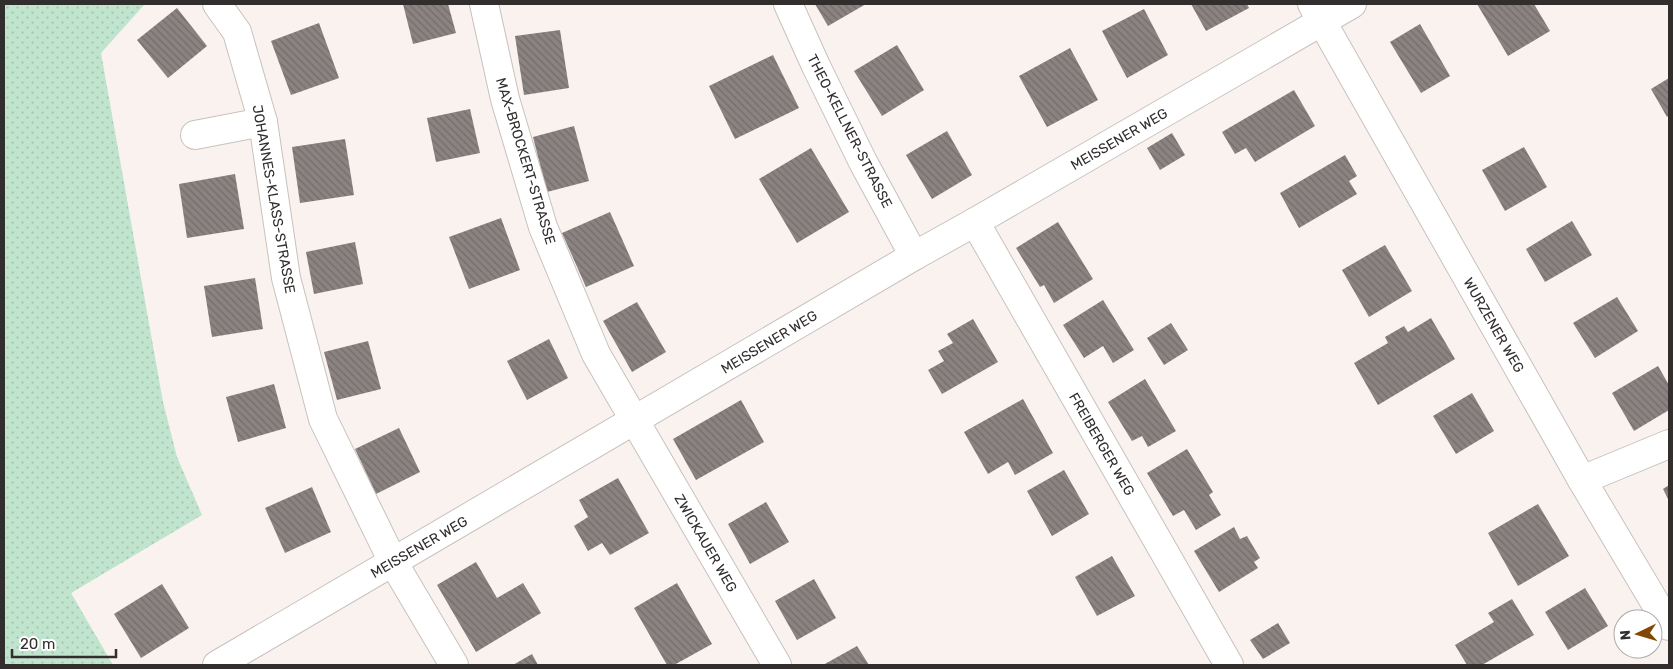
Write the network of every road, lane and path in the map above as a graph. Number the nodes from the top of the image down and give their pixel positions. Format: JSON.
{"nodes":[{"id":1,"x":217,"y":4,"type":"edge"},
{"id":2,"x":484,"y":4,"type":"edge"},
{"id":3,"x":788,"y":4,"type":"edge"},
{"id":4,"x":1352,"y":4,"type":"edge"},
{"id":5,"x":1317,"y":12,"type":"edge"},
{"id":6,"x":264,"y":122,"type":"junction"},
{"id":7,"x":195,"y":135,"type":"dead end"},
{"id":8,"x":975,"y":222,"type":"junction"},
{"id":9,"x":914,"y":256,"type":"junction"},
{"id":10,"x":636,"y":420,"type":"junction"},
{"id":11,"x":1669,"y":444,"type":"edge"},
{"id":12,"x":1582,"y":480,"type":"junction"},
{"id":13,"x":393,"y":562,"type":"junction"},
{"id":14,"x":1669,"y":626,"type":"edge"},
{"id":15,"x":217,"y":665,"type":"edge"},
{"id":16,"x":454,"y":665,"type":"edge"},
{"id":17,"x":777,"y":665,"type":"edge"},
{"id":18,"x":1229,"y":665,"type":"edge"}],
"edges":[{"from":1,"to":6,"type":"street","name":"JOHANNES-KLASS-STRASSE"},
{"from":2,"to":10,"type":"street","name":"MAX-BROCKERT-STRASSE"},
{"from":3,"to":9,"type":"street","name":"THEO-KELLNER-STRASSE"},
{"from":4,"to":5,"type":"street","name":"MEISSENER WEG"},
{"from":5,"to":8,"type":"street","name":"MEISSENER WEG"},
{"from":5,"to":12,"type":"street","name":"WURZENER WEG"},
{"from":6,"to":7,"type":"street"},
{"from":6,"to":13,"type":"street","name":"JOHANNES-KLASS-STRASSE"},
{"from":8,"to":9,"type":"street","name":"MEISSENER WEG"},
{"from":8,"to":18,"type":"street","name":"FREIBERGER WEG"},
{"from":9,"to":10,"type":"street","name":"MEISSENER WEG"},
{"from":10,"to":13,"type":"street","name":"MEISSENER WEG"},
{"from":10,"to":17,"type":"street","name":"ZWICKAUER WEG"},
{"from":11,"to":12,"type":"street"},
{"from":12,"to":14,"type":"street","name":"WURZENER WEG"},
{"from":13,"to":15,"type":"street","name":"MEISSENER WEG"},
{"from":13,"to":16,"type":"street","name":"JOHANNES-KLASS-STRASSE"}]}
